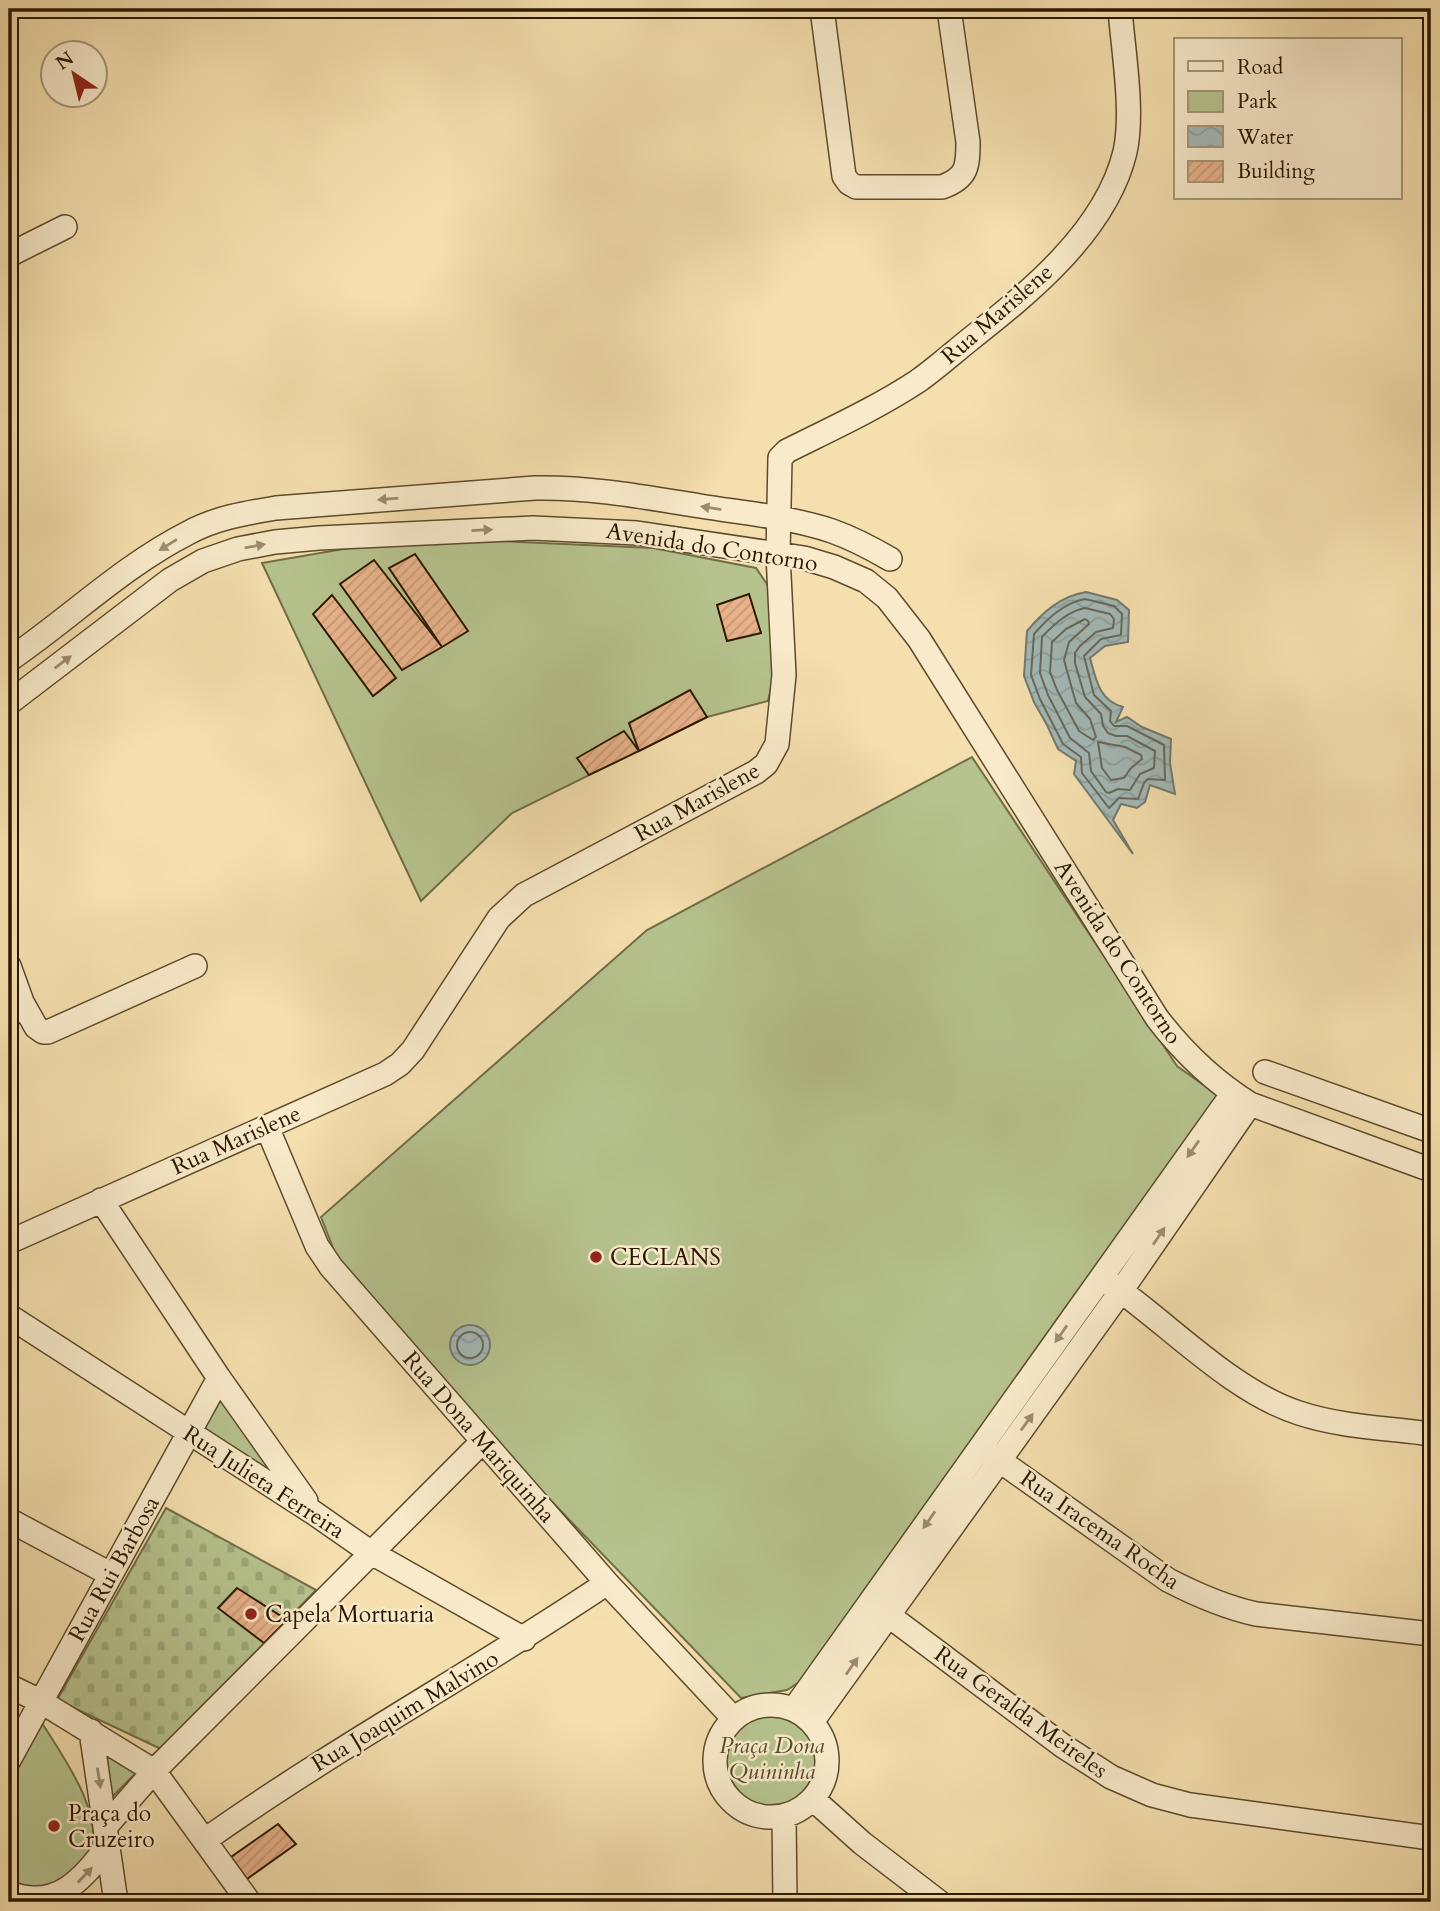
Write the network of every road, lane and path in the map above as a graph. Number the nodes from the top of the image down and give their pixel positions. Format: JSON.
{"nodes":[{"id":1,"x":822,"y":9,"type":"edge"},
{"id":2,"x":949,"y":9,"type":"edge"},
{"id":3,"x":1120,"y":9,"type":"edge"},
{"id":4,"x":65,"y":227,"type":"dead end"},
{"id":5,"x":9,"y":255,"type":"edge"},
{"id":6,"x":534,"y":488,"type":"junction"},
{"id":7,"x":778,"y":519,"type":"junction"},
{"id":8,"x":533,"y":528,"type":"junction"},
{"id":9,"x":778,"y":555,"type":"junction"},
{"id":10,"x":890,"y":559,"type":"dead end"},
{"id":11,"x":9,"y":660,"type":"edge"},
{"id":12,"x":9,"y":703,"type":"edge"},
{"id":13,"x":9,"y":966,"type":"edge"},
{"id":14,"x":195,"y":966,"type":"dead end"},
{"id":15,"x":17,"y":1004,"type":"edge"},
{"id":16,"x":1265,"y":1072,"type":"dead end"},
{"id":17,"x":1241,"y":1099,"type":"junction"},
{"id":18,"x":267,"y":1127,"type":"junction"},
{"id":19,"x":1431,"y":1131,"type":"edge"},
{"id":20,"x":1431,"y":1170,"type":"edge"},
{"id":21,"x":101,"y":1200,"type":"junction"},
{"id":22,"x":9,"y":1242,"type":"edge"},
{"id":23,"x":1102,"y":1277,"type":"junction"},
{"id":24,"x":1121,"y":1291,"type":"junction"},
{"id":25,"x":9,"y":1316,"type":"edge"},
{"id":26,"x":219,"y":1378,"type":"junction"},
{"id":27,"x":190,"y":1434,"type":"junction"},
{"id":28,"x":1431,"y":1434,"type":"edge"},
{"id":29,"x":482,"y":1442,"type":"junction"},
{"id":30,"x":990,"y":1454,"type":"junction"},
{"id":31,"x":314,"y":1513,"type":"junction"},
{"id":32,"x":9,"y":1520,"type":"edge"},
{"id":33,"x":370,"y":1552,"type":"junction"},
{"id":34,"x":110,"y":1574,"type":"junction"},
{"id":35,"x":607,"y":1583,"type":"junction"},
{"id":36,"x":880,"y":1608,"type":"junction"},
{"id":37,"x":1431,"y":1634,"type":"edge"},
{"id":38,"x":524,"y":1639,"type":"junction"},
{"id":39,"x":9,"y":1686,"type":"edge"},
{"id":40,"x":40,"y":1701,"type":"junction"},
{"id":41,"x":803,"y":1716,"type":"junction"},
{"id":42,"x":734,"y":1719,"type":"junction"},
{"id":43,"x":91,"y":1731,"type":"junction"},
{"id":44,"x":9,"y":1760,"type":"edge"},
{"id":45,"x":154,"y":1771,"type":"junction"},
{"id":46,"x":813,"y":1799,"type":"junction"},
{"id":47,"x":784,"y":1816,"type":"junction"},
{"id":48,"x":108,"y":1835,"type":"junction"},
{"id":49,"x":1431,"y":1838,"type":"edge"},
{"id":50,"x":205,"y":1840,"type":"junction"},
{"id":51,"x":9,"y":1893,"type":"edge"},
{"id":52,"x":116,"y":1902,"type":"edge"},
{"id":53,"x":249,"y":1902,"type":"edge"},
{"id":54,"x":785,"y":1902,"type":"edge"},
{"id":55,"x":939,"y":1902,"type":"edge"}],
"edges":[{"from":1,"to":2,"type":"street"},
{"from":3,"to":7,"type":"street","name":"Rua Marislene"},
{"from":4,"to":5,"type":"street"},
{"from":7,"to":6,"type":"street","one_way":true},
{"from":6,"to":8,"type":"street"},
{"from":6,"to":11,"type":"street","one_way":true},
{"from":7,"to":9,"type":"street","name":"Rua Marislene"},
{"from":7,"to":10,"type":"street"},
{"from":8,"to":9,"type":"street","name":"Avenida do Contorno"},
{"from":12,"to":8,"type":"street","name":"Avenida do Contorno","one_way":true},
{"from":9,"to":17,"type":"street","name":"Avenida do Contorno"},
{"from":9,"to":18,"type":"street","name":"Rua Marislene"},
{"from":13,"to":15,"type":"street"},
{"from":14,"to":15,"type":"street"},
{"from":16,"to":19,"type":"street"},
{"from":17,"to":20,"type":"street","name":"Avenida do Contorno"},
{"from":17,"to":23,"type":"street","one_way":true},
{"from":24,"to":17,"type":"street","one_way":true},
{"from":18,"to":21,"type":"street","name":"Rua Marislene"},
{"from":18,"to":29,"type":"street","name":"Rua Dona Mariquinha"},
{"from":21,"to":22,"type":"street","name":"Rua Marislene"},
{"from":21,"to":26,"type":"street"},
{"from":23,"to":24,"type":"street"},
{"from":23,"to":30,"type":"street","one_way":true},
{"from":24,"to":28,"type":"street"},
{"from":30,"to":24,"type":"street","one_way":true},
{"from":25,"to":27,"type":"street","name":"Rua Julieta Ferreira"},
{"from":26,"to":27,"type":"street","name":"Rua Rui Barbosa"},
{"from":26,"to":31,"type":"street"},
{"from":27,"to":31,"type":"street","name":"Rua Julieta Ferreira"},
{"from":27,"to":34,"type":"street","name":"Rua Rui Barbosa"},
{"from":29,"to":33,"type":"street"},
{"from":29,"to":35,"type":"street","name":"Rua Dona Mariquinha"},
{"from":30,"to":36,"type":"street"},
{"from":30,"to":37,"type":"street","name":"Rua Iracema Rocha"},
{"from":31,"to":33,"type":"street","name":"Rua Julieta Ferreira"},
{"from":32,"to":34,"type":"street"},
{"from":33,"to":38,"type":"street","name":"Rua Julieta Ferreira"},
{"from":33,"to":45,"type":"street"},
{"from":34,"to":40,"type":"street","name":"Rua Rui Barbosa"},
{"from":35,"to":38,"type":"street","name":"Rua Joaquim Malvino"},
{"from":35,"to":42,"type":"street","name":"Rua Dona Mariquinha"},
{"from":36,"to":41,"type":"street"},
{"from":36,"to":49,"type":"street","name":"Rua Geralda Meireles"},
{"from":38,"to":50,"type":"street","name":"Rua Joaquim Malvino"},
{"from":39,"to":40,"type":"street"},
{"from":40,"to":43,"type":"street"},
{"from":40,"to":44,"type":"street","name":"Rua Rui Barbosa"},
{"from":41,"to":42,"type":"street"},
{"from":41,"to":46,"type":"street"},
{"from":42,"to":47,"type":"street"},
{"from":43,"to":45,"type":"street"},
{"from":43,"to":48,"type":"street","one_way":true},
{"from":45,"to":48,"type":"street"},
{"from":45,"to":50,"type":"street"},
{"from":46,"to":47,"type":"street"},
{"from":46,"to":55,"type":"street"},
{"from":47,"to":54,"type":"street"},
{"from":51,"to":48,"type":"street","one_way":true},
{"from":48,"to":52,"type":"street"},
{"from":50,"to":53,"type":"street"}]}
